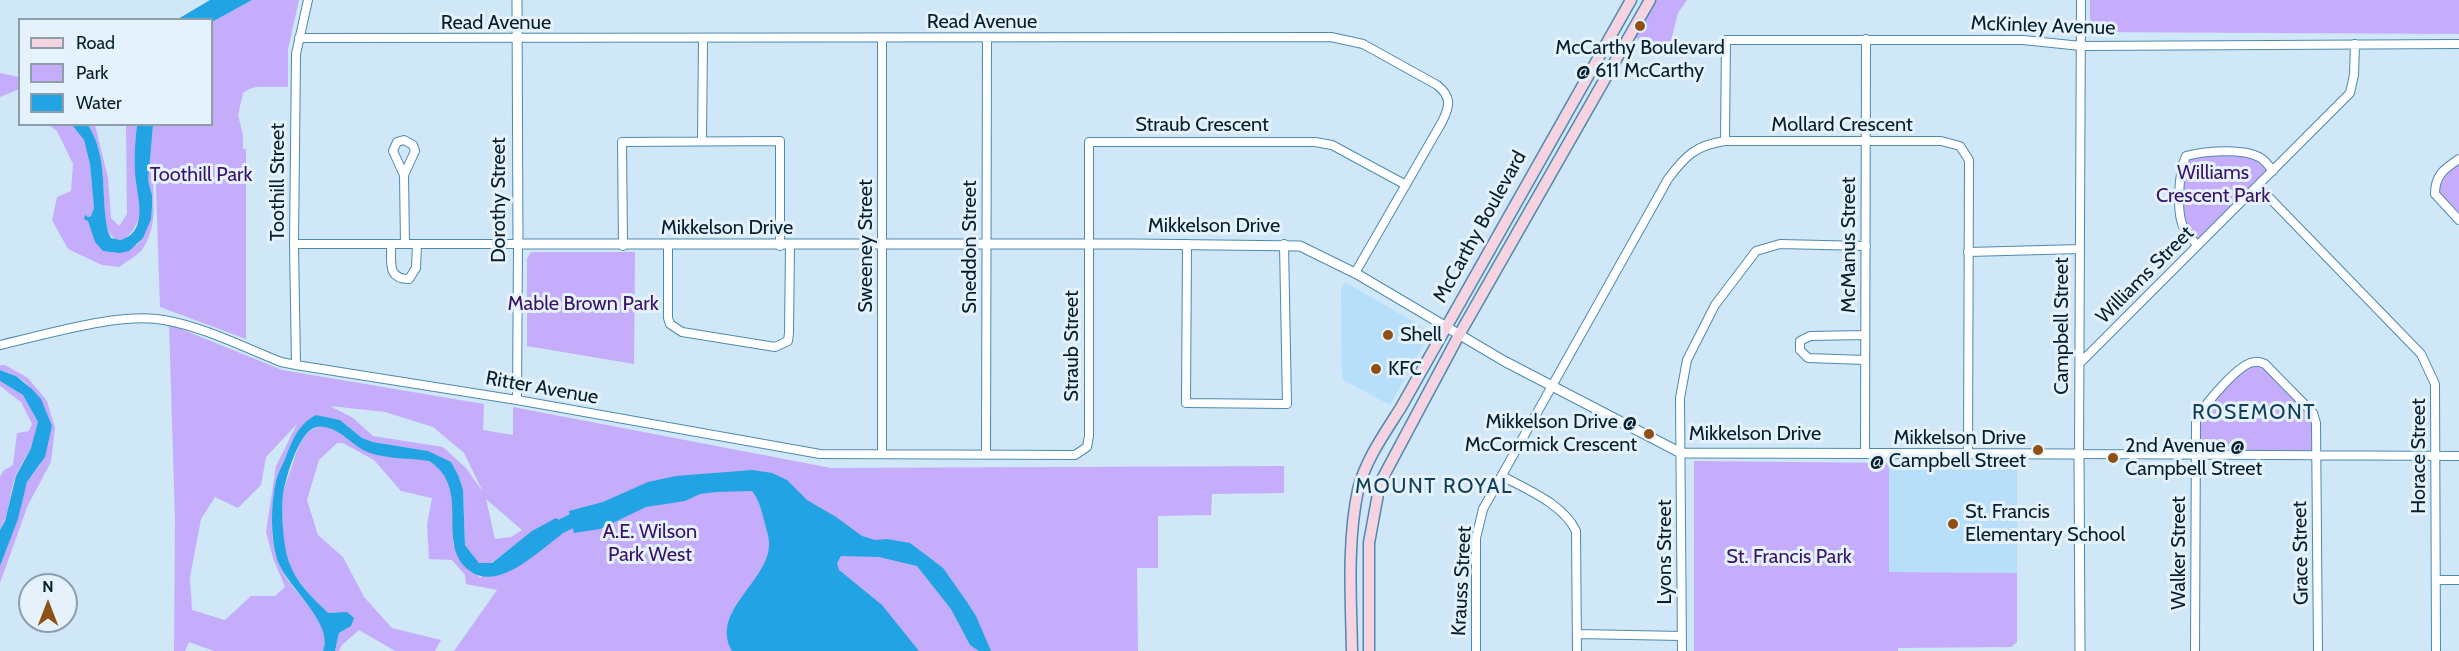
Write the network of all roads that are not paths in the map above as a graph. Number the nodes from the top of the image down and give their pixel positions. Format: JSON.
{"nodes":[{"id":1,"x":308,"y":0,"type":"edge"},
{"id":2,"x":517,"y":0,"type":"edge"},
{"id":3,"x":1631,"y":0,"type":"edge"},
{"id":4,"x":1650,"y":0,"type":"edge"},
{"id":5,"x":2081,"y":0,"type":"edge"},
{"id":6,"x":299,"y":38,"type":"junction"},
{"id":7,"x":517,"y":39,"type":"junction"},
{"id":8,"x":703,"y":39,"type":"junction"},
{"id":9,"x":882,"y":39,"type":"junction"},
{"id":10,"x":987,"y":39,"type":"junction"},
{"id":11,"x":1866,"y":39,"type":"junction"},
{"id":12,"x":2355,"y":44,"type":"junction"},
{"id":13,"x":2459,"y":44,"type":"edge"},
{"id":14,"x":2081,"y":46,"type":"junction"},
{"id":15,"x":702,"y":141,"type":"junction"},
{"id":16,"x":1725,"y":141,"type":"junction"},
{"id":17,"x":1865,"y":141,"type":"junction"},
{"id":18,"x":2459,"y":159,"type":"edge"},
{"id":19,"x":2273,"y":171,"type":"junction"},
{"id":20,"x":404,"y":175,"type":"dead end"},
{"id":21,"x":1406,"y":185,"type":"junction"},
{"id":22,"x":2258,"y":186,"type":"junction"},
{"id":23,"x":2459,"y":220,"type":"edge"},
{"id":24,"x":294,"y":244,"type":"junction"},
{"id":25,"x":392,"y":244,"type":"junction"},
{"id":26,"x":405,"y":244,"type":"junction"},
{"id":27,"x":417,"y":244,"type":"junction"},
{"id":28,"x":518,"y":244,"type":"junction"},
{"id":29,"x":986,"y":244,"type":"junction"},
{"id":30,"x":1088,"y":244,"type":"junction"},
{"id":31,"x":1187,"y":244,"type":"junction"},
{"id":32,"x":1284,"y":244,"type":"junction"},
{"id":33,"x":2197,"y":245,"type":"junction"},
{"id":34,"x":623,"y":246,"type":"junction"},
{"id":35,"x":668,"y":246,"type":"junction"},
{"id":36,"x":785,"y":246,"type":"junction"},
{"id":37,"x":882,"y":246,"type":"junction"},
{"id":38,"x":1866,"y":246,"type":"junction"},
{"id":39,"x":2080,"y":249,"type":"junction"},
{"id":40,"x":1968,"y":252,"type":"junction"},
{"id":41,"x":1355,"y":273,"type":"junction"},
{"id":42,"x":1445,"y":326,"type":"junction"},
{"id":43,"x":1459,"y":335,"type":"junction"},
{"id":44,"x":1866,"y":335,"type":"junction"},
{"id":45,"x":0,"y":345,"type":"edge"},
{"id":46,"x":1865,"y":360,"type":"junction"},
{"id":47,"x":2081,"y":362,"type":"junction"},
{"id":48,"x":296,"y":365,"type":"junction"},
{"id":49,"x":1552,"y":387,"type":"junction"},
{"id":50,"x":517,"y":400,"type":"junction"},
{"id":51,"x":1087,"y":447,"type":"joint"},
{"id":52,"x":1865,"y":452,"type":"junction"},
{"id":53,"x":1968,"y":452,"type":"junction"},
{"id":54,"x":882,"y":453,"type":"junction"},
{"id":55,"x":1681,"y":453,"type":"junction"},
{"id":56,"x":2079,"y":454,"type":"junction"},
{"id":57,"x":2196,"y":454,"type":"junction"},
{"id":58,"x":986,"y":455,"type":"junction"},
{"id":59,"x":2316,"y":455,"type":"junction"},
{"id":60,"x":2436,"y":456,"type":"junction"},
{"id":61,"x":2459,"y":456,"type":"edge"},
{"id":62,"x":1502,"y":476,"type":"junction"},
{"id":63,"x":2436,"y":580,"type":"junction"},
{"id":64,"x":2459,"y":580,"type":"edge"},
{"id":65,"x":1577,"y":634,"type":"junction"},
{"id":66,"x":1682,"y":636,"type":"junction"},
{"id":67,"x":1352,"y":651,"type":"edge"},
{"id":68,"x":1369,"y":651,"type":"edge"},
{"id":69,"x":1476,"y":651,"type":"edge"},
{"id":70,"x":1577,"y":651,"type":"edge"},
{"id":71,"x":1682,"y":651,"type":"edge"},
{"id":72,"x":2080,"y":651,"type":"edge"},
{"id":73,"x":2195,"y":651,"type":"edge"},
{"id":74,"x":2318,"y":651,"type":"edge"},
{"id":75,"x":2436,"y":651,"type":"edge"}],
"edges":[{"from":1,"to":6,"type":"street","name":"Toothill Street"},
{"from":2,"to":7,"type":"street","name":"Dorothy Street"},
{"from":3,"to":42,"type":"main road","name":"McCarthy Boulevard"},
{"from":4,"to":43,"type":"main road","name":"McCarthy Boulevard"},
{"from":5,"to":14,"type":"street","name":"Campbell Street"},
{"from":6,"to":7,"type":"street","name":"Read Avenue"},
{"from":6,"to":24,"type":"street","name":"Toothill Street"},
{"from":7,"to":8,"type":"street","name":"Read Avenue"},
{"from":7,"to":28,"type":"street","name":"Dorothy Street"},
{"from":8,"to":9,"type":"street","name":"Read Avenue"},
{"from":8,"to":15,"type":"street"},
{"from":9,"to":10,"type":"street","name":"Read Avenue"},
{"from":9,"to":37,"type":"street","name":"Sweeney Street"},
{"from":10,"to":21,"type":"street","name":"Read Avenue"},
{"from":10,"to":29,"type":"street","name":"Sneddon Street"},
{"from":11,"to":14,"type":"street","name":"McKinley Avenue"},
{"from":11,"to":16,"type":"street","name":"McKinley Avenue"},
{"from":11,"to":17,"type":"street","name":"McManus Street"},
{"from":12,"to":13,"type":"street","name":"McKinley Avenue"},
{"from":12,"to":14,"type":"street","name":"McKinley Avenue"},
{"from":12,"to":19,"type":"street","name":"Williams Street"},
{"from":14,"to":39,"type":"street","name":"Campbell Street"},
{"from":15,"to":34,"type":"street"},
{"from":15,"to":36,"type":"street"},
{"from":16,"to":17,"type":"street","name":"Mollard Crescent"},
{"from":16,"to":49,"type":"street","name":"Mollard Crescent"},
{"from":17,"to":38,"type":"street","name":"McManus Street"},
{"from":17,"to":40,"type":"street","name":"Mollard Crescent"},
{"from":18,"to":23,"type":"street"},
{"from":19,"to":22,"type":"street","name":"Williams Street"},
{"from":19,"to":33,"type":"street"},
{"from":20,"to":26,"type":"street"},
{"from":21,"to":30,"type":"street","name":"Straub Crescent"},
{"from":21,"to":41,"type":"street","name":"Read Avenue"},
{"from":22,"to":33,"type":"street","name":"Williams Street"},
{"from":22,"to":60,"type":"street","name":"Horace Street"},
{"from":24,"to":25,"type":"street","name":"Mikkelson Drive"},
{"from":24,"to":48,"type":"street","name":"Toothill Street"},
{"from":25,"to":26,"type":"street","name":"Mikkelson Drive"},
{"from":25,"to":27,"type":"street"},
{"from":26,"to":27,"type":"street","name":"Mikkelson Drive"},
{"from":27,"to":28,"type":"street","name":"Mikkelson Drive"},
{"from":28,"to":34,"type":"street","name":"Mikkelson Drive"},
{"from":28,"to":50,"type":"street","name":"Dorothy Street"},
{"from":29,"to":30,"type":"street","name":"Mikkelson Drive"},
{"from":29,"to":37,"type":"street","name":"Mikkelson Drive"},
{"from":29,"to":58,"type":"street","name":"Sneddon Street"},
{"from":30,"to":31,"type":"street","name":"Mikkelson Drive"},
{"from":30,"to":51,"type":"street","name":"Straub Street"},
{"from":31,"to":32,"type":"street","name":"Mikkelson Drive"},
{"from":31,"to":32,"type":"street"},
{"from":32,"to":41,"type":"street","name":"Mikkelson Drive"},
{"from":33,"to":47,"type":"street","name":"Williams Street"},
{"from":34,"to":35,"type":"street","name":"Mikkelson Drive"},
{"from":35,"to":36,"type":"street","name":"Mikkelson Drive"},
{"from":35,"to":36,"type":"street"},
{"from":36,"to":37,"type":"street","name":"Mikkelson Drive"},
{"from":37,"to":54,"type":"street","name":"Sweeney Street"},
{"from":38,"to":44,"type":"street","name":"McManus Street"},
{"from":38,"to":55,"type":"street","name":"Lyons Street"},
{"from":39,"to":40,"type":"street"},
{"from":39,"to":47,"type":"street","name":"Campbell Street"},
{"from":40,"to":53,"type":"street","name":"Mollard Crescent"},
{"from":41,"to":42,"type":"street","name":"Mikkelson Drive"},
{"from":42,"to":43,"type":"street","name":"Mikkelson Drive"},
{"from":42,"to":67,"type":"main road","name":"McCarthy Boulevard"},
{"from":43,"to":49,"type":"street","name":"Mikkelson Drive"},
{"from":43,"to":68,"type":"main road","name":"McCarthy Boulevard"},
{"from":44,"to":46,"type":"street","name":"McManus Street"},
{"from":44,"to":46,"type":"street"},
{"from":45,"to":48,"type":"street","name":"Ritter Avenue"},
{"from":46,"to":52,"type":"street","name":"McManus Street"},
{"from":47,"to":56,"type":"street","name":"Campbell Street"},
{"from":48,"to":50,"type":"street","name":"Ritter Avenue"},
{"from":49,"to":55,"type":"street","name":"Mikkelson Drive"},
{"from":49,"to":62,"type":"street","name":"Krauss Street"},
{"from":50,"to":54,"type":"street","name":"Ritter Avenue"},
{"from":51,"to":58,"type":"street","name":"Ritter Avenue"},
{"from":52,"to":53,"type":"street","name":"Mikkelson Drive"},
{"from":52,"to":55,"type":"street","name":"Mikkelson Drive"},
{"from":53,"to":56,"type":"street","name":"Mikkelson Drive"},
{"from":54,"to":58,"type":"street","name":"Ritter Avenue"},
{"from":55,"to":66,"type":"street","name":"Lyons Street"},
{"from":56,"to":57,"type":"street"},
{"from":56,"to":72,"type":"street","name":"Campbell Street"},
{"from":57,"to":59,"type":"street"},
{"from":57,"to":59,"type":"street","name":"Walker Street"},
{"from":57,"to":73,"type":"street","name":"Walker Street"},
{"from":59,"to":60,"type":"street"},
{"from":59,"to":74,"type":"street","name":"Grace Street"},
{"from":60,"to":61,"type":"street"},
{"from":60,"to":63,"type":"street","name":"Horace Street"},
{"from":62,"to":65,"type":"street"},
{"from":62,"to":69,"type":"street","name":"Krauss Street"},
{"from":63,"to":64,"type":"street"},
{"from":63,"to":75,"type":"street","name":"Horace Street"},
{"from":65,"to":66,"type":"street"},
{"from":65,"to":70,"type":"street"},
{"from":66,"to":71,"type":"street","name":"Lyons Street"}]}
